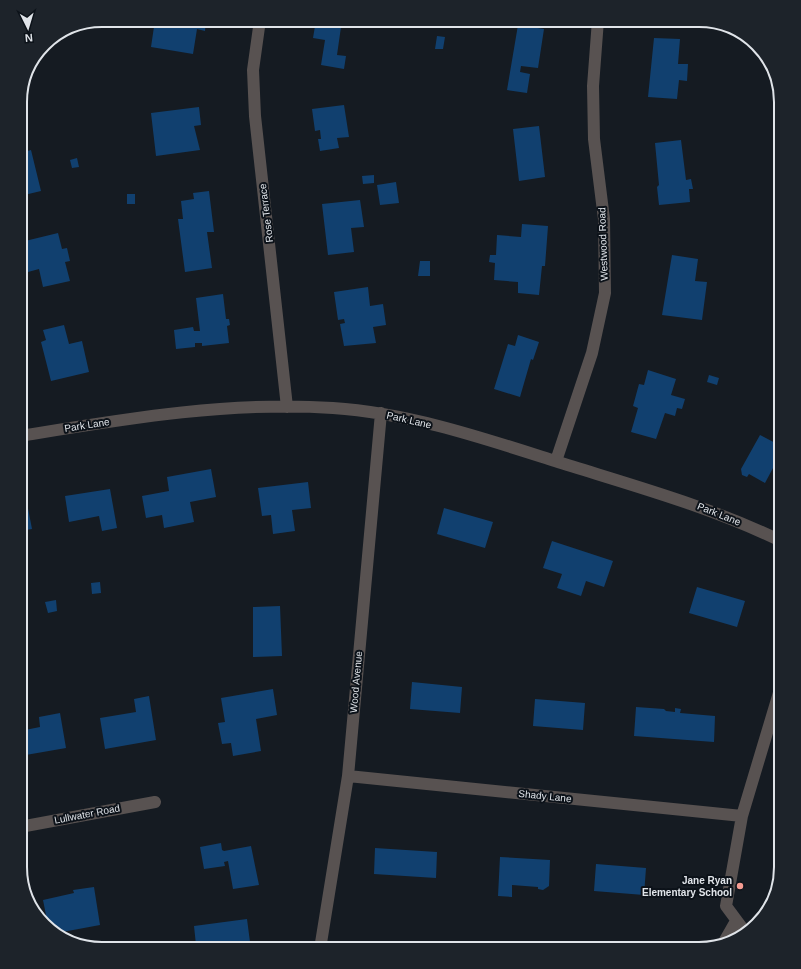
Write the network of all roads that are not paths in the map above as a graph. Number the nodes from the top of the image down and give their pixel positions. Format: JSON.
{"nodes":[{"id":1,"x":259,"y":27,"type":"edge"},
{"id":2,"x":598,"y":27,"type":"edge"},
{"id":3,"x":288,"y":407,"type":"junction"},
{"id":4,"x":381,"y":413,"type":"junction"},
{"id":5,"x":27,"y":435,"type":"edge"},
{"id":6,"x":556,"y":461,"type":"junction"},
{"id":7,"x":774,"y":538,"type":"edge"},
{"id":8,"x":774,"y":709,"type":"edge"},
{"id":9,"x":348,"y":776,"type":"junction"},
{"id":10,"x":155,"y":802,"type":"dead end"},
{"id":11,"x":742,"y":816,"type":"junction"},
{"id":12,"x":27,"y":826,"type":"edge"},
{"id":13,"x":736,"y":921,"type":"junction"},
{"id":14,"x":742,"y":928,"type":"edge"},
{"id":15,"x":727,"y":936,"type":"edge"},
{"id":16,"x":321,"y":942,"type":"edge"}],
"edges":[{"from":1,"to":3,"type":"street","name":"Rose Terrace"},
{"from":2,"to":6,"type":"street","name":"Westwood Road"},
{"from":3,"to":4,"type":"street","name":"Park Lane"},
{"from":3,"to":5,"type":"street","name":"Park Lane"},
{"from":4,"to":6,"type":"street","name":"Park Lane"},
{"from":4,"to":9,"type":"street","name":"Wood Avenue"},
{"from":6,"to":7,"type":"street","name":"Park Lane"},
{"from":8,"to":11,"type":"street"},
{"from":9,"to":11,"type":"street","name":"Shady Lane"},
{"from":9,"to":16,"type":"street","name":"Wood Avenue"},
{"from":10,"to":12,"type":"street","name":"Lullwater Road"},
{"from":11,"to":13,"type":"street"},
{"from":13,"to":14,"type":"street"},
{"from":13,"to":15,"type":"street"}]}
